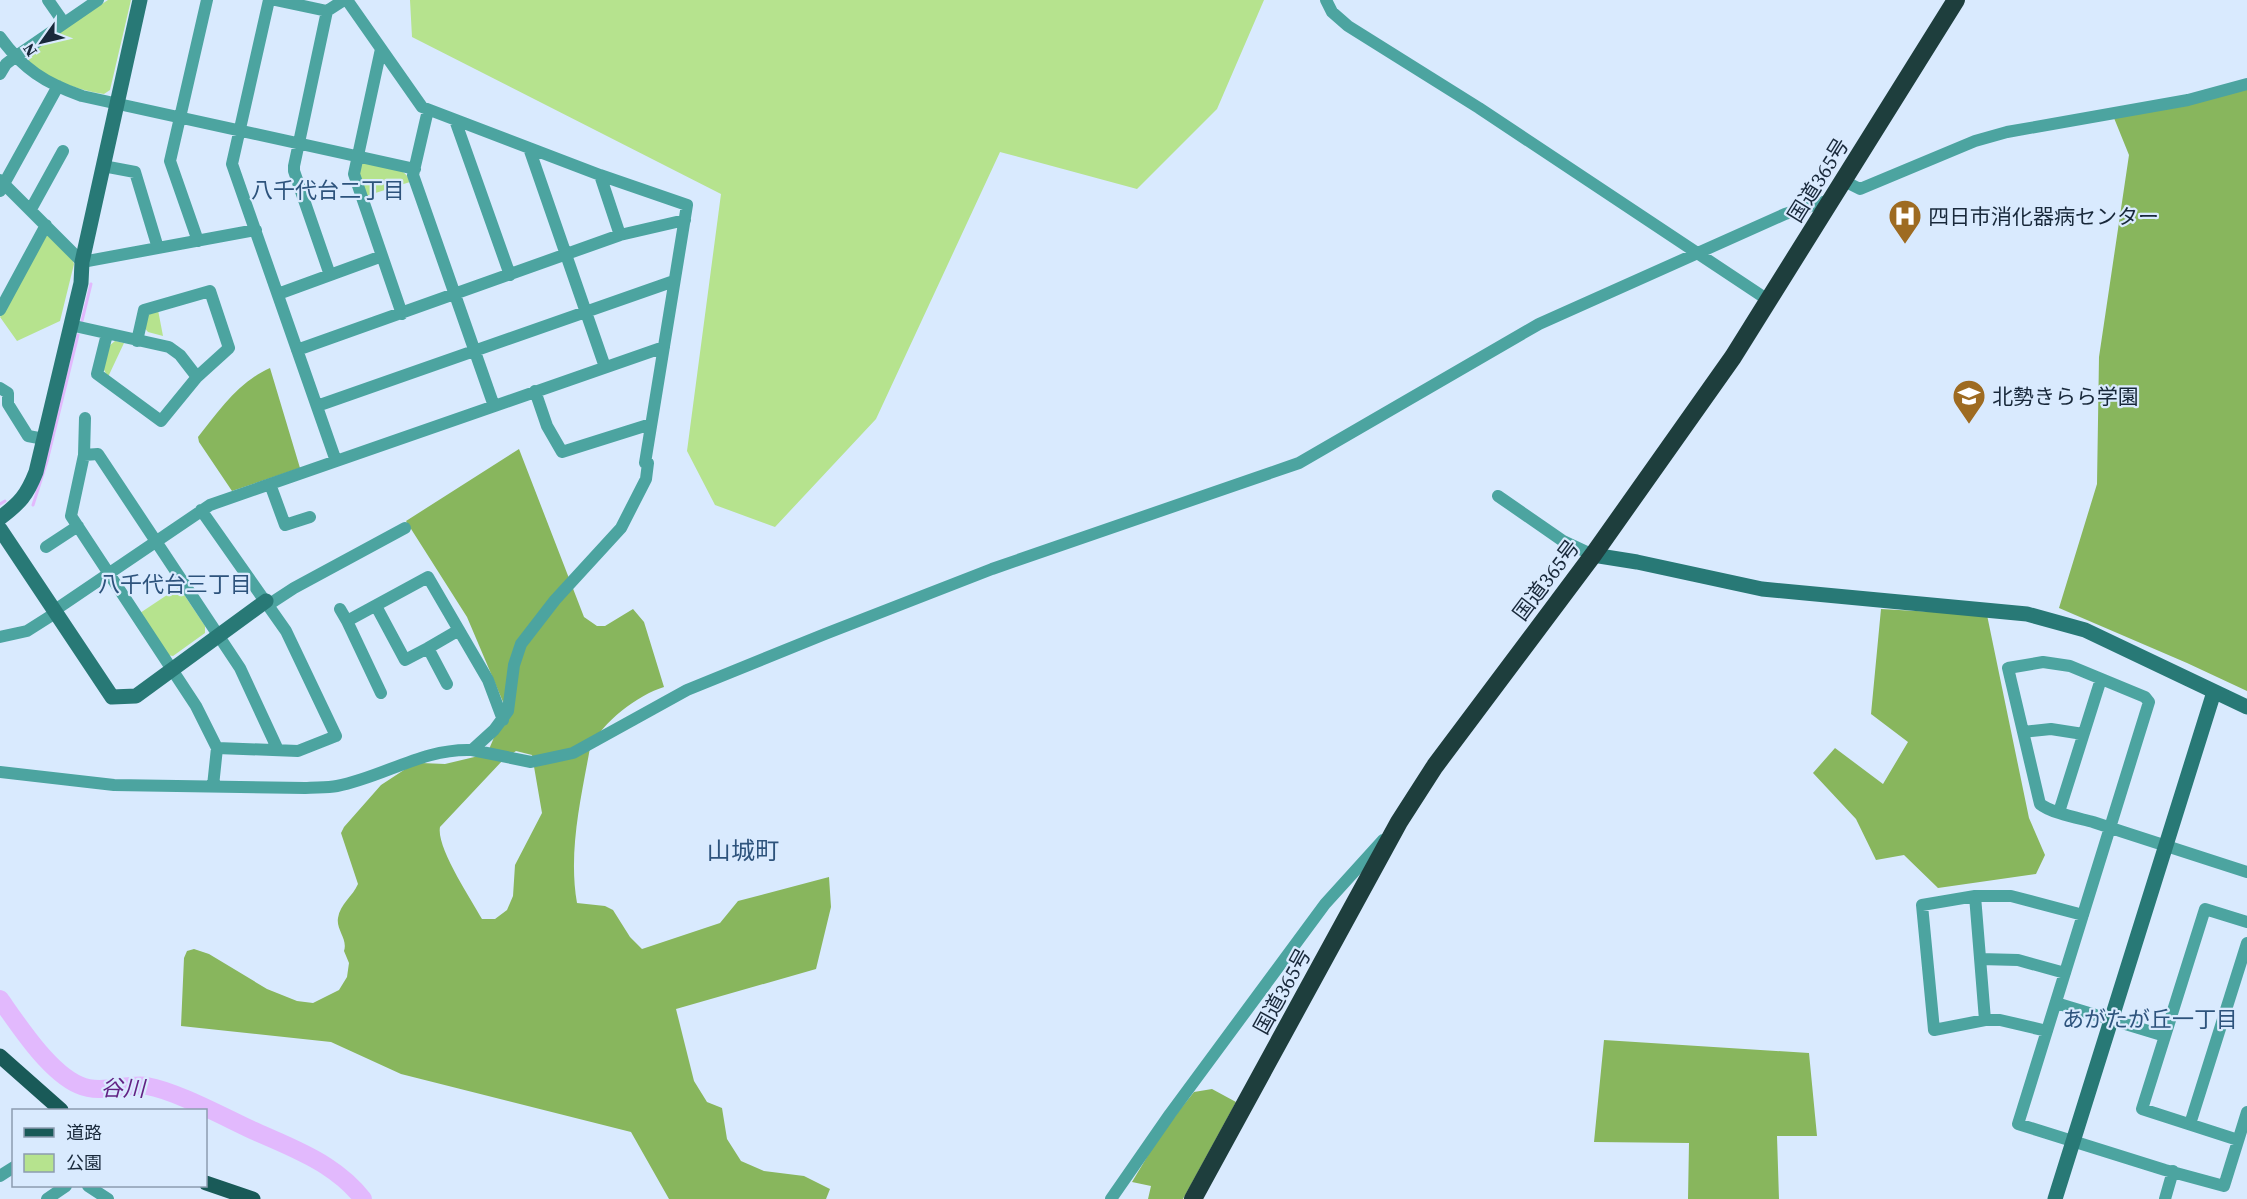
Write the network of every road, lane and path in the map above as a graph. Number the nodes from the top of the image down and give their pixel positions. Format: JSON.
{"nodes":[{"id":1,"x":48,"y":0,"type":"edge"},
{"id":2,"x":98,"y":0,"type":"edge"},
{"id":3,"x":140,"y":0,"type":"edge"},
{"id":4,"x":207,"y":0,"type":"edge"},
{"id":5,"x":269,"y":0,"type":"edge"},
{"id":6,"x":275,"y":0,"type":"edge"},
{"id":7,"x":345,"y":0,"type":"edge"},
{"id":8,"x":1326,"y":0,"type":"edge"},
{"id":9,"x":1956,"y":0,"type":"edge"},
{"id":10,"x":327,"y":11,"type":"junction"},
{"id":11,"x":64,"y":23,"type":"junction"},
{"id":12,"x":0,"y":38,"type":"edge"},
{"id":13,"x":381,"y":49,"type":"junction"},
{"id":14,"x":15,"y":57,"type":"junction"},
{"id":15,"x":0,"y":74,"type":"edge"},
{"id":16,"x":2247,"y":84,"type":"edge"},
{"id":17,"x":58,"y":86,"type":"junction"},
{"id":18,"x":117,"y":103,"type":"junction"},
{"id":19,"x":428,"y":110,"type":"junction"},
{"id":20,"x":181,"y":117,"type":"junction"},
{"id":21,"x":455,"y":120,"type":"junction"},
{"id":22,"x":240,"y":129,"type":"junction"},
{"id":23,"x":298,"y":143,"type":"junction"},
{"id":24,"x":529,"y":148,"type":"junction"},
{"id":25,"x":63,"y":151,"type":"dead end"},
{"id":26,"x":357,"y":155,"type":"junction"},
{"id":27,"x":103,"y":166,"type":"junction"},
{"id":28,"x":415,"y":169,"type":"junction"},
{"id":29,"x":600,"y":175,"type":"junction"},
{"id":30,"x":1844,"y":181,"type":"junction"},
{"id":31,"x":2,"y":185,"type":"edge"},
{"id":32,"x":1833,"y":199,"type":"junction"},
{"id":33,"x":31,"y":209,"type":"junction"},
{"id":34,"x":685,"y":220,"type":"junction"},
{"id":35,"x":46,"y":225,"type":"junction"},
{"id":36,"x":256,"y":230,"type":"junction"},
{"id":37,"x":620,"y":235,"type":"junction"},
{"id":38,"x":198,"y":241,"type":"junction"},
{"id":39,"x":158,"y":249,"type":"junction"},
{"id":40,"x":1698,"y":252,"type":"junction"},
{"id":41,"x":382,"y":256,"type":"junction"},
{"id":42,"x":566,"y":256,"type":"junction"},
{"id":43,"x":82,"y":262,"type":"junction"},
{"id":44,"x":330,"y":275,"type":"junction"},
{"id":45,"x":510,"y":275,"type":"junction"},
{"id":46,"x":674,"y":281,"type":"junction"},
{"id":47,"x":278,"y":294,"type":"junction"},
{"id":48,"x":455,"y":295,"type":"junction"},
{"id":49,"x":1768,"y":300,"type":"junction"},
{"id":50,"x":0,"y":310,"type":"edge"},
{"id":51,"x":586,"y":311,"type":"junction"},
{"id":52,"x":402,"y":314,"type":"junction"},
{"id":53,"x":70,"y":325,"type":"junction"},
{"id":54,"x":107,"y":334,"type":"junction"},
{"id":55,"x":137,"y":341,"type":"junction"},
{"id":56,"x":664,"y":347,"type":"junction"},
{"id":57,"x":297,"y":350,"type":"junction"},
{"id":58,"x":475,"y":350,"type":"junction"},
{"id":59,"x":605,"y":367,"type":"junction"},
{"id":60,"x":197,"y":377,"type":"junction"},
{"id":61,"x":0,"y":388,"type":"edge"},
{"id":62,"x":535,"y":391,"type":"junction"},
{"id":63,"x":317,"y":406,"type":"junction"},
{"id":64,"x":494,"y":406,"type":"junction"},
{"id":65,"x":85,"y":418,"type":"dead end"},
{"id":66,"x":651,"y":424,"type":"junction"},
{"id":67,"x":44,"y":439,"type":"junction"},
{"id":68,"x":84,"y":455,"type":"junction"},
{"id":69,"x":336,"y":461,"type":"junction"},
{"id":70,"x":270,"y":484,"type":"junction"},
{"id":71,"x":1498,"y":496,"type":"dead end"},
{"id":72,"x":201,"y":510,"type":"junction"},
{"id":73,"x":310,"y":517,"type":"dead end"},
{"id":74,"x":0,"y":518,"type":"edge"},
{"id":75,"x":78,"y":526,"type":"junction"},
{"id":76,"x":405,"y":528,"type":"dead end"},
{"id":77,"x":0,"y":529,"type":"edge"},
{"id":78,"x":155,"y":541,"type":"junction"},
{"id":79,"x":46,"y":547,"type":"dead end"},
{"id":80,"x":1593,"y":555,"type":"junction"},
{"id":81,"x":108,"y":573,"type":"junction"},
{"id":82,"x":267,"y":603,"type":"junction"},
{"id":83,"x":376,"y":606,"type":"junction"},
{"id":84,"x":340,"y":609,"type":"dead end"},
{"id":85,"x":56,"y":611,"type":"junction"},
{"id":86,"x":347,"y":621,"type":"junction"},
{"id":87,"x":459,"y":630,"type":"junction"},
{"id":88,"x":218,"y":635,"type":"junction"},
{"id":89,"x":0,"y":636,"type":"edge"},
{"id":90,"x":428,"y":648,"type":"junction"},
{"id":91,"x":171,"y":670,"type":"junction"},
{"id":92,"x":2101,"y":679,"type":"junction"},
{"id":93,"x":447,"y":684,"type":"dead end"},
{"id":94,"x":2214,"y":692,"type":"junction"},
{"id":95,"x":381,"y":693,"type":"dead end"},
{"id":96,"x":2247,"y":707,"type":"edge"},
{"id":97,"x":503,"y":720,"type":"junction"},
{"id":98,"x":2023,"y":732,"type":"junction"},
{"id":99,"x":2083,"y":734,"type":"junction"},
{"id":100,"x":217,"y":748,"type":"junction"},
{"id":101,"x":278,"y":750,"type":"junction"},
{"id":102,"x":472,"y":750,"type":"junction"},
{"id":103,"x":0,"y":772,"type":"edge"},
{"id":104,"x":213,"y":786,"type":"junction"},
{"id":105,"x":2059,"y":812,"type":"junction"},
{"id":106,"x":1399,"y":822,"type":"junction"},
{"id":107,"x":2111,"y":828,"type":"junction"},
{"id":108,"x":2165,"y":846,"type":"junction"},
{"id":109,"x":2247,"y":872,"type":"edge"},
{"id":110,"x":1975,"y":896,"type":"junction"},
{"id":111,"x":2083,"y":915,"type":"junction"},
{"id":112,"x":2247,"y":921,"type":"edge"},
{"id":113,"x":2247,"y":943,"type":"edge"},
{"id":114,"x":1980,"y":959,"type":"junction"},
{"id":115,"x":2065,"y":973,"type":"junction"},
{"id":116,"x":2056,"y":1003,"type":"junction"},
{"id":117,"x":1985,"y":1020,"type":"junction"},
{"id":118,"x":2111,"y":1020,"type":"junction"},
{"id":119,"x":2047,"y":1031,"type":"junction"},
{"id":120,"x":2165,"y":1036,"type":"junction"},
{"id":121,"x":0,"y":1056,"type":"edge"},
{"id":122,"x":60,"y":1109,"type":"edge"},
{"id":123,"x":2247,"y":1112,"type":"edge"},
{"id":124,"x":2190,"y":1124,"type":"junction"},
{"id":125,"x":2238,"y":1140,"type":"junction"},
{"id":126,"x":2073,"y":1142,"type":"junction"},
{"id":127,"x":2173,"y":1171,"type":"junction"},
{"id":128,"x":207,"y":1183,"type":"edge"},
{"id":129,"x":63,"y":1187,"type":"edge"},
{"id":130,"x":91,"y":1187,"type":"edge"},
{"id":131,"x":47,"y":1199,"type":"edge"},
{"id":132,"x":108,"y":1199,"type":"edge"},
{"id":133,"x":253,"y":1199,"type":"edge"},
{"id":134,"x":1111,"y":1199,"type":"edge"},
{"id":135,"x":1193,"y":1199,"type":"edge"},
{"id":136,"x":2055,"y":1199,"type":"edge"},
{"id":137,"x":2165,"y":1199,"type":"edge"}],
"edges":[{"from":1,"to":11,"type":"street"},
{"from":2,"to":11,"type":"street"},
{"from":3,"to":18,"type":"street"},
{"from":4,"to":20,"type":"street"},
{"from":5,"to":22,"type":"street"},
{"from":6,"to":10,"type":"street"},
{"from":7,"to":10,"type":"street"},
{"from":7,"to":13,"type":"street"},
{"from":8,"to":40,"type":"street"},
{"from":9,"to":30,"type":"highway","name":"国道365号"},
{"from":10,"to":23,"type":"street"},
{"from":11,"to":14,"type":"street"},
{"from":12,"to":14,"type":"street"},
{"from":13,"to":19,"type":"street"},
{"from":13,"to":26,"type":"street"},
{"from":14,"to":15,"type":"street"},
{"from":14,"to":17,"type":"street"},
{"from":16,"to":30,"type":"street"},
{"from":17,"to":18,"type":"street"},
{"from":17,"to":31,"type":"street"},
{"from":18,"to":20,"type":"street"},
{"from":18,"to":27,"type":"street"},
{"from":19,"to":21,"type":"street"},
{"from":19,"to":28,"type":"street"},
{"from":20,"to":22,"type":"street"},
{"from":20,"to":38,"type":"street"},
{"from":21,"to":24,"type":"street"},
{"from":21,"to":45,"type":"street"},
{"from":22,"to":23,"type":"street"},
{"from":22,"to":36,"type":"street"},
{"from":23,"to":26,"type":"street"},
{"from":23,"to":44,"type":"street"},
{"from":24,"to":29,"type":"street"},
{"from":24,"to":42,"type":"street"},
{"from":25,"to":33,"type":"street"},
{"from":26,"to":28,"type":"street"},
{"from":26,"to":41,"type":"street"},
{"from":27,"to":39,"type":"street"},
{"from":27,"to":43,"type":"street"},
{"from":28,"to":48,"type":"street"},
{"from":29,"to":34,"type":"street"},
{"from":29,"to":37,"type":"street"},
{"from":30,"to":32,"type":"highway","name":"国道365号"},
{"from":31,"to":33,"type":"street"},
{"from":32,"to":40,"type":"street"},
{"from":32,"to":49,"type":"highway","name":"国道365号"},
{"from":33,"to":35,"type":"street"},
{"from":34,"to":37,"type":"street"},
{"from":34,"to":46,"type":"street"},
{"from":35,"to":43,"type":"street"},
{"from":35,"to":50,"type":"street"},
{"from":36,"to":38,"type":"street"},
{"from":36,"to":47,"type":"street"},
{"from":37,"to":42,"type":"street"},
{"from":38,"to":39,"type":"street"},
{"from":39,"to":43,"type":"street"},
{"from":40,"to":49,"type":"street"},
{"from":40,"to":102,"type":"street"},
{"from":41,"to":44,"type":"street"},
{"from":41,"to":52,"type":"street"},
{"from":42,"to":45,"type":"street"},
{"from":42,"to":51,"type":"street"},
{"from":43,"to":53,"type":"street"},
{"from":44,"to":47,"type":"street"},
{"from":45,"to":48,"type":"street"},
{"from":46,"to":51,"type":"street"},
{"from":46,"to":56,"type":"street"},
{"from":47,"to":57,"type":"street"},
{"from":48,"to":52,"type":"street"},
{"from":48,"to":58,"type":"street"},
{"from":49,"to":80,"type":"highway","name":"国道365号"},
{"from":51,"to":58,"type":"street"},
{"from":51,"to":59,"type":"street"},
{"from":52,"to":57,"type":"street"},
{"from":53,"to":54,"type":"street"},
{"from":53,"to":67,"type":"street"},
{"from":54,"to":55,"type":"street"},
{"from":54,"to":60,"type":"street"},
{"from":55,"to":60,"type":"street"},
{"from":55,"to":60,"type":"street"},
{"from":56,"to":59,"type":"street"},
{"from":56,"to":66,"type":"street"},
{"from":57,"to":63,"type":"street"},
{"from":58,"to":63,"type":"street"},
{"from":58,"to":64,"type":"street"},
{"from":59,"to":62,"type":"street"},
{"from":61,"to":67,"type":"street"},
{"from":62,"to":64,"type":"street"},
{"from":62,"to":66,"type":"street"},
{"from":63,"to":69,"type":"street"},
{"from":64,"to":69,"type":"street"},
{"from":65,"to":68,"type":"street"},
{"from":66,"to":97,"type":"street"},
{"from":67,"to":74,"type":"street"},
{"from":68,"to":75,"type":"street"},
{"from":68,"to":78,"type":"street"},
{"from":69,"to":70,"type":"street"},
{"from":70,"to":72,"type":"street"},
{"from":70,"to":73,"type":"street"},
{"from":71,"to":80,"type":"street"},
{"from":72,"to":78,"type":"street"},
{"from":72,"to":82,"type":"street"},
{"from":75,"to":79,"type":"street"},
{"from":75,"to":81,"type":"street"},
{"from":76,"to":82,"type":"street"},
{"from":77,"to":85,"type":"street"},
{"from":78,"to":81,"type":"street"},
{"from":78,"to":88,"type":"street"},
{"from":80,"to":94,"type":"street"},
{"from":80,"to":106,"type":"highway","name":"国道365号"},
{"from":81,"to":85,"type":"street"},
{"from":81,"to":91,"type":"street"},
{"from":82,"to":88,"type":"street"},
{"from":82,"to":101,"type":"street"},
{"from":83,"to":86,"type":"street"},
{"from":83,"to":87,"type":"street"},
{"from":83,"to":90,"type":"street"},
{"from":84,"to":86,"type":"street"},
{"from":85,"to":89,"type":"street"},
{"from":85,"to":91,"type":"street"},
{"from":86,"to":95,"type":"street"},
{"from":87,"to":90,"type":"street"},
{"from":87,"to":97,"type":"street"},
{"from":88,"to":91,"type":"street"},
{"from":88,"to":101,"type":"street"},
{"from":90,"to":93,"type":"street"},
{"from":91,"to":100,"type":"street"},
{"from":92,"to":98,"type":"street"},
{"from":92,"to":99,"type":"street"},
{"from":92,"to":107,"type":"street"},
{"from":94,"to":96,"type":"street"},
{"from":94,"to":108,"type":"street"},
{"from":97,"to":102,"type":"street"},
{"from":98,"to":99,"type":"street"},
{"from":98,"to":105,"type":"street"},
{"from":99,"to":105,"type":"street"},
{"from":100,"to":101,"type":"street"},
{"from":100,"to":104,"type":"street"},
{"from":102,"to":104,"type":"street"},
{"from":103,"to":104,"type":"street"},
{"from":105,"to":107,"type":"street"},
{"from":106,"to":134,"type":"street"},
{"from":106,"to":135,"type":"highway","name":"国道365号"},
{"from":107,"to":108,"type":"street"},
{"from":107,"to":111,"type":"street"},
{"from":108,"to":109,"type":"street"},
{"from":108,"to":118,"type":"street"},
{"from":110,"to":111,"type":"street"},
{"from":110,"to":114,"type":"street"},
{"from":110,"to":117,"type":"street"},
{"from":111,"to":115,"type":"street"},
{"from":112,"to":120,"type":"street"},
{"from":113,"to":124,"type":"street"},
{"from":114,"to":115,"type":"street"},
{"from":114,"to":117,"type":"street"},
{"from":115,"to":116,"type":"street"},
{"from":116,"to":118,"type":"street"},
{"from":116,"to":119,"type":"street"},
{"from":117,"to":119,"type":"street"},
{"from":118,"to":120,"type":"street"},
{"from":118,"to":126,"type":"street"},
{"from":119,"to":126,"type":"street"},
{"from":120,"to":124,"type":"street"},
{"from":121,"to":122,"type":"main road"},
{"from":123,"to":125,"type":"street"},
{"from":124,"to":125,"type":"street"},
{"from":125,"to":127,"type":"street"},
{"from":126,"to":127,"type":"street"},
{"from":126,"to":136,"type":"street"},
{"from":127,"to":137,"type":"street"},
{"from":128,"to":133,"type":"main road"},
{"from":129,"to":131,"type":"street"},
{"from":130,"to":132,"type":"street"}]}
